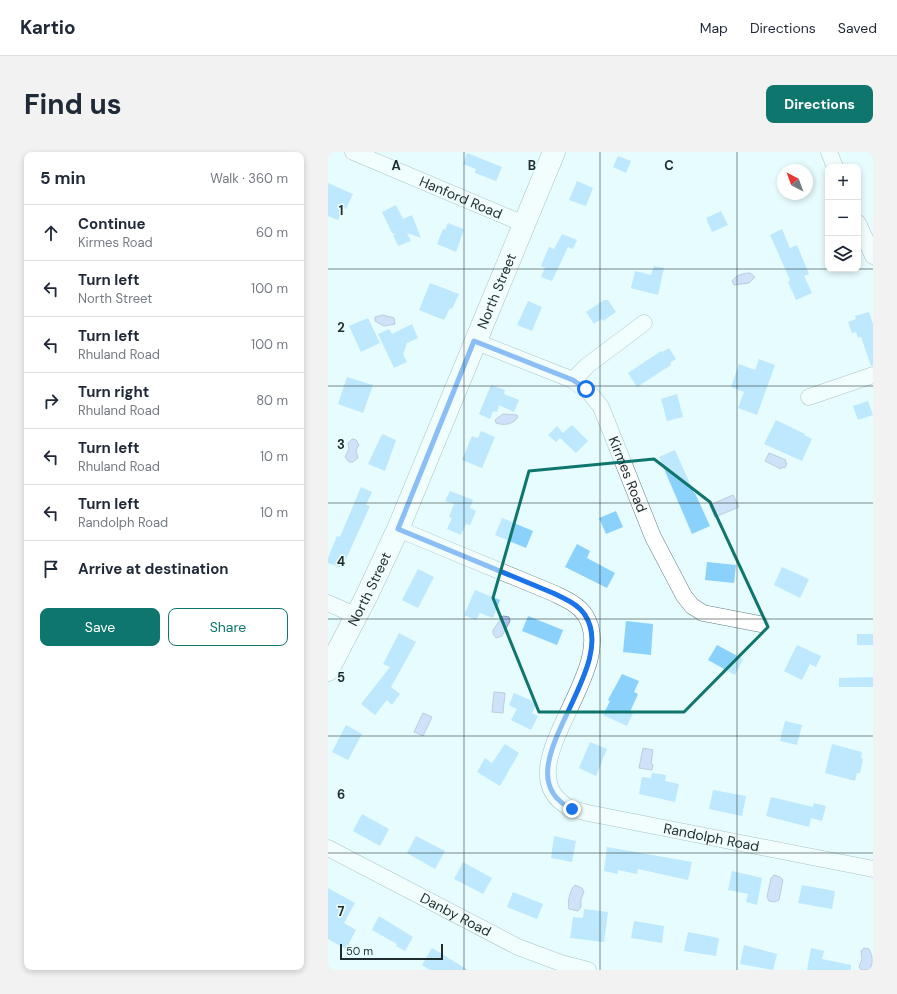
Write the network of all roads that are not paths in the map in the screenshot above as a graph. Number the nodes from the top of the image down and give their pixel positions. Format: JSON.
{"nodes":[{"id":1,"x":353,"y":152,"type":"edge"},
{"id":2,"x":554,"y":152,"type":"edge"},
{"id":3,"x":829,"y":152,"type":"edge"},
{"id":4,"x":834,"y":164,"type":"edge"},
{"id":5,"x":524,"y":224,"type":"junction"},
{"id":6,"x":861,"y":230,"type":"edge"},
{"id":7,"x":873,"y":256,"type":"edge"},
{"id":8,"x":644,"y":323,"type":"dead end"},
{"id":9,"x":474,"y":341,"type":"junction"},
{"id":10,"x":873,"y":375,"type":"edge"},
{"id":11,"x":573,"y":380,"type":"junction"},
{"id":12,"x":809,"y":397,"type":"dead end"},
{"id":13,"x":398,"y":529,"type":"junction"},
{"id":14,"x":328,"y":603,"type":"edge"},
{"id":15,"x":357,"y":616,"type":"junction"},
{"id":16,"x":760,"y":624,"type":"dead end"},
{"id":17,"x":328,"y":670,"type":"edge"},
{"id":18,"x":328,"y":848,"type":"edge"},
{"id":19,"x":873,"y":869,"type":"edge"},
{"id":20,"x":588,"y":970,"type":"edge"}],
"edges":[{"from":1,"to":5,"type":"street","name":"Hanford Road"},
{"from":2,"to":5,"type":"street","name":"North Street"},
{"from":3,"to":4,"type":"street"},
{"from":5,"to":9,"type":"street","name":"North Street"},
{"from":6,"to":7,"type":"street"},
{"from":8,"to":11,"type":"street"},
{"from":9,"to":11,"type":"street","name":"Kirmes Road"},
{"from":9,"to":13,"type":"street","name":"North Street"},
{"from":10,"to":12,"type":"street"},
{"from":11,"to":16,"type":"street","name":"Kirmes Road"},
{"from":13,"to":15,"type":"street","name":"North Street"},
{"from":13,"to":19,"type":"street","name":"Randolph Road"},
{"from":14,"to":15,"type":"street"},
{"from":15,"to":17,"type":"street","name":"North Street"},
{"from":18,"to":20,"type":"street","name":"Danby Road"}]}
